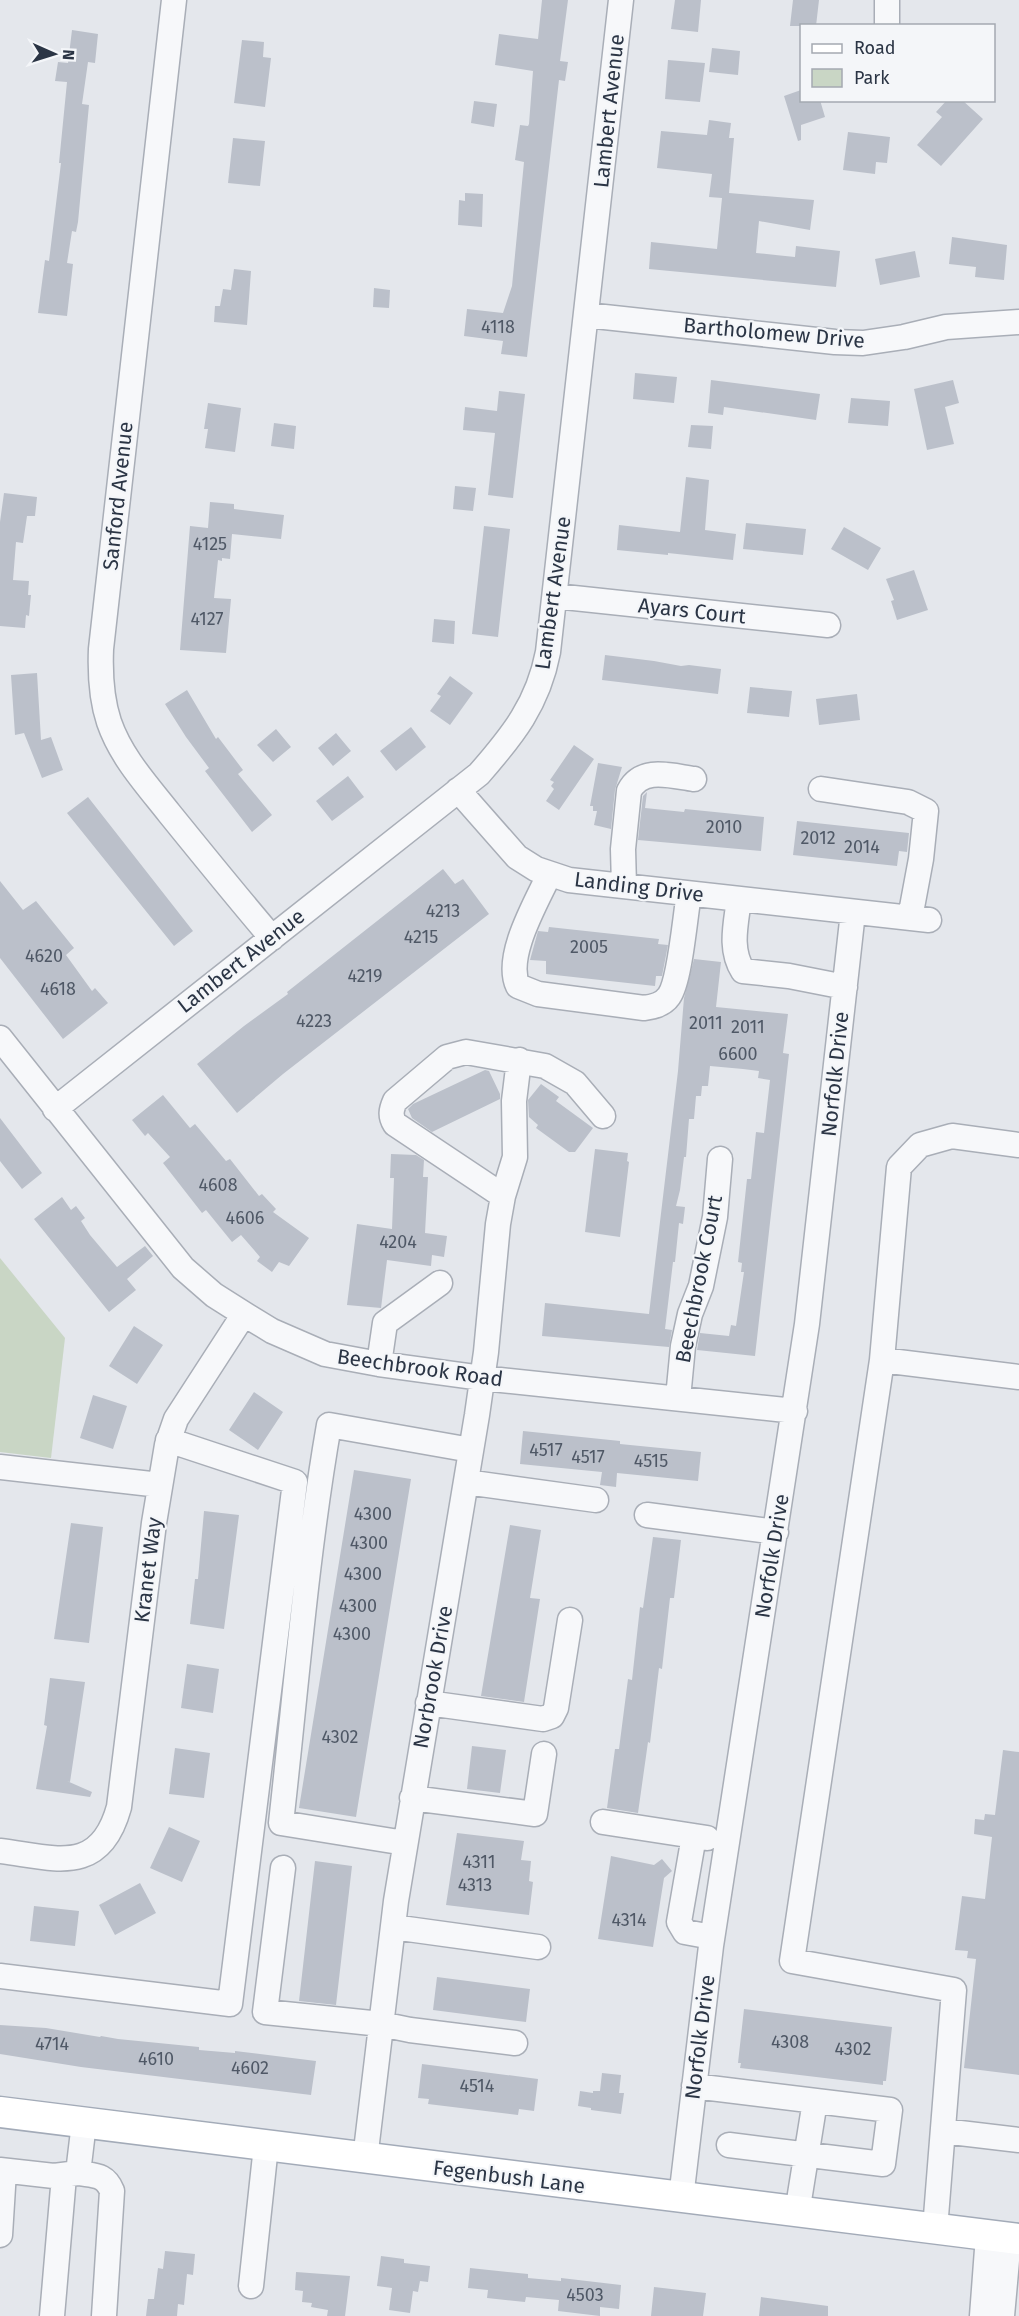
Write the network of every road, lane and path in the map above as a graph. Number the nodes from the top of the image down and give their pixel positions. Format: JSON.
{"nodes":[{"id":1,"x":174,"y":0,"type":"edge"},
{"id":2,"x":621,"y":0,"type":"edge"},
{"id":3,"x":887,"y":0,"type":"edge"},
{"id":4,"x":887,"y":24,"type":"edge"},
{"id":5,"x":586,"y":315,"type":"junction"},
{"id":6,"x":1007,"y":322,"type":"edge"},
{"id":7,"x":555,"y":596,"type":"junction"},
{"id":8,"x":828,"y":625,"type":"dead end"},
{"id":9,"x":694,"y":779,"type":"dead end"},
{"id":10,"x":821,"y":789,"type":"dead end"},
{"id":11,"x":458,"y":790,"type":"junction"},
{"id":12,"x":549,"y":874,"type":"junction"},
{"id":13,"x":624,"y":886,"type":"junction"},
{"id":14,"x":689,"y":894,"type":"junction"},
{"id":15,"x":739,"y":899,"type":"junction"},
{"id":16,"x":853,"y":912,"type":"junction"},
{"id":17,"x":272,"y":938,"type":"junction"},
{"id":18,"x":845,"y":987,"type":"junction"},
{"id":19,"x":0,"y":1038,"type":"edge"},
{"id":20,"x":519,"y":1060,"type":"junction"},
{"id":21,"x":55,"y":1109,"type":"junction"},
{"id":22,"x":603,"y":1116,"type":"dead end"},
{"id":23,"x":1019,"y":1145,"type":"edge"},
{"id":24,"x":720,"y":1159,"type":"dead end"},
{"id":25,"x":503,"y":1196,"type":"junction"},
{"id":26,"x":440,"y":1283,"type":"dead end"},
{"id":27,"x":244,"y":1314,"type":"junction"},
{"id":28,"x":882,"y":1360,"type":"junction"},
{"id":29,"x":379,"y":1364,"type":"junction"},
{"id":30,"x":1019,"y":1377,"type":"edge"},
{"id":31,"x":482,"y":1378,"type":"junction"},
{"id":32,"x":678,"y":1398,"type":"junction"},
{"id":33,"x":795,"y":1411,"type":"junction"},
{"id":34,"x":168,"y":1440,"type":"junction"},
{"id":35,"x":471,"y":1450,"type":"junction"},
{"id":36,"x":0,"y":1467,"type":"edge"},
{"id":37,"x":466,"y":1482,"type":"junction"},
{"id":38,"x":160,"y":1485,"type":"junction"},
{"id":39,"x":596,"y":1500,"type":"dead end"},
{"id":40,"x":647,"y":1515,"type":"dead end"},
{"id":41,"x":776,"y":1532,"type":"junction"},
{"id":42,"x":570,"y":1620,"type":"dead end"},
{"id":43,"x":428,"y":1703,"type":"junction"},
{"id":44,"x":544,"y":1755,"type":"dead end"},
{"id":45,"x":412,"y":1798,"type":"junction"},
{"id":46,"x":603,"y":1822,"type":"dead end"},
{"id":47,"x":694,"y":1836,"type":"junction"},
{"id":48,"x":727,"y":1841,"type":"junction"},
{"id":49,"x":405,"y":1843,"type":"junction"},
{"id":50,"x":0,"y":1851,"type":"edge"},
{"id":51,"x":283,"y":1868,"type":"dead end"},
{"id":52,"x":393,"y":1927,"type":"junction"},
{"id":53,"x":712,"y":1937,"type":"junction"},
{"id":54,"x":538,"y":1947,"type":"dead end"},
{"id":55,"x":0,"y":1976,"type":"edge"},
{"id":56,"x":381,"y":2024,"type":"junction"},
{"id":57,"x":515,"y":2043,"type":"dead end"},
{"id":58,"x":694,"y":2086,"type":"junction"},
{"id":59,"x":815,"y":2101,"type":"junction"},
{"id":60,"x":0,"y":2112,"type":"edge"},
{"id":61,"x":84,"y":2123,"type":"junction"},
{"id":62,"x":943,"y":2131,"type":"junction"},
{"id":63,"x":1019,"y":2140,"type":"edge"},
{"id":64,"x":729,"y":2145,"type":"dead end"},
{"id":65,"x":266,"y":2146,"type":"junction"},
{"id":66,"x":806,"y":2155,"type":"junction"},
{"id":67,"x":365,"y":2159,"type":"junction"},
{"id":68,"x":2,"y":2171,"type":"edge"},
{"id":69,"x":71,"y":2174,"type":"junction"},
{"id":70,"x":681,"y":2199,"type":"junction"},
{"id":71,"x":797,"y":2213,"type":"junction"},
{"id":72,"x":935,"y":2229,"type":"junction"},
{"id":73,"x":0,"y":2235,"type":"edge"},
{"id":74,"x":1005,"y":2238,"type":"edge"},
{"id":75,"x":251,"y":2286,"type":"dead end"},
{"id":76,"x":52,"y":2316,"type":"edge"},
{"id":77,"x":104,"y":2316,"type":"edge"},
{"id":78,"x":981,"y":2316,"type":"edge"},
{"id":79,"x":1002,"y":2316,"type":"edge"}],
"edges":[{"from":1,"to":17,"type":"street","name":"Sanford Avenue"},
{"from":2,"to":5,"type":"street","name":"Lambert Avenue"},
{"from":3,"to":4,"type":"street"},
{"from":5,"to":6,"type":"street","name":"Bartholomew Drive"},
{"from":5,"to":7,"type":"street","name":"Lambert Avenue"},
{"from":7,"to":8,"type":"street","name":"Ayars Court"},
{"from":7,"to":11,"type":"street","name":"Lambert Avenue"},
{"from":9,"to":13,"type":"street"},
{"from":10,"to":16,"type":"street","name":"Landing Drive"},
{"from":11,"to":12,"type":"street","name":"Landing Drive"},
{"from":11,"to":17,"type":"street","name":"Lambert Avenue"},
{"from":12,"to":13,"type":"street","name":"Landing Drive"},
{"from":12,"to":14,"type":"street"},
{"from":13,"to":14,"type":"street","name":"Landing Drive"},
{"from":14,"to":15,"type":"street","name":"Landing Drive"},
{"from":15,"to":16,"type":"street","name":"Landing Drive"},
{"from":15,"to":18,"type":"street"},
{"from":16,"to":18,"type":"street","name":"Norfolk Drive"},
{"from":17,"to":21,"type":"street","name":"Lambert Avenue"},
{"from":18,"to":33,"type":"street","name":"Norfolk Drive"},
{"from":19,"to":21,"type":"street","name":"Beechbrook Road"},
{"from":20,"to":22,"type":"street"},
{"from":20,"to":25,"type":"street","name":"Norbrook Drive"},
{"from":20,"to":25,"type":"street"},
{"from":21,"to":27,"type":"street","name":"Beechbrook Road"},
{"from":23,"to":28,"type":"street"},
{"from":24,"to":32,"type":"street","name":"Beechbrook Court"},
{"from":25,"to":31,"type":"street","name":"Norbrook Drive"},
{"from":26,"to":29,"type":"street"},
{"from":27,"to":29,"type":"street","name":"Beechbrook Road"},
{"from":27,"to":34,"type":"street","name":"Kranet Way"},
{"from":28,"to":30,"type":"street"},
{"from":28,"to":62,"type":"street"},
{"from":29,"to":31,"type":"street","name":"Beechbrook Road"},
{"from":31,"to":32,"type":"street","name":"Beechbrook Road"},
{"from":31,"to":35,"type":"street","name":"Norbrook Drive"},
{"from":32,"to":33,"type":"street","name":"Beechbrook Road"},
{"from":33,"to":41,"type":"street","name":"Norfolk Drive"},
{"from":34,"to":38,"type":"street","name":"Kranet Way"},
{"from":34,"to":55,"type":"street"},
{"from":35,"to":37,"type":"street","name":"Norbrook Drive"},
{"from":35,"to":49,"type":"street"},
{"from":36,"to":38,"type":"street"},
{"from":37,"to":39,"type":"street"},
{"from":37,"to":43,"type":"street","name":"Norbrook Drive"},
{"from":38,"to":50,"type":"street","name":"Kranet Way"},
{"from":40,"to":41,"type":"street"},
{"from":41,"to":48,"type":"street","name":"Norfolk Drive"},
{"from":42,"to":43,"type":"street"},
{"from":43,"to":45,"type":"street","name":"Norbrook Drive"},
{"from":44,"to":45,"type":"street"},
{"from":45,"to":49,"type":"street","name":"Norbrook Drive"},
{"from":46,"to":47,"type":"street"},
{"from":47,"to":48,"type":"street"},
{"from":47,"to":53,"type":"street"},
{"from":48,"to":53,"type":"street","name":"Norfolk Drive"},
{"from":49,"to":52,"type":"street","name":"Norbrook Drive"},
{"from":51,"to":56,"type":"street"},
{"from":52,"to":54,"type":"street"},
{"from":52,"to":56,"type":"street","name":"Norbrook Drive"},
{"from":53,"to":58,"type":"street","name":"Norfolk Drive"},
{"from":56,"to":57,"type":"street"},
{"from":56,"to":67,"type":"street","name":"Norbrook Drive"},
{"from":58,"to":59,"type":"street"},
{"from":58,"to":70,"type":"street","name":"Norfolk Drive"},
{"from":59,"to":66,"type":"street"},
{"from":59,"to":66,"type":"street"},
{"from":60,"to":61,"type":"main road","name":"Fegenbush Lane"},
{"from":61,"to":65,"type":"main road","name":"Fegenbush Lane"},
{"from":61,"to":69,"type":"street"},
{"from":62,"to":63,"type":"street"},
{"from":62,"to":72,"type":"street"},
{"from":64,"to":66,"type":"street"},
{"from":65,"to":67,"type":"main road","name":"Fegenbush Lane"},
{"from":65,"to":75,"type":"street"},
{"from":66,"to":71,"type":"street"},
{"from":67,"to":70,"type":"main road","name":"Fegenbush Lane"},
{"from":68,"to":69,"type":"street"},
{"from":68,"to":73,"type":"street"},
{"from":69,"to":76,"type":"street"},
{"from":69,"to":77,"type":"street"},
{"from":70,"to":71,"type":"main road","name":"Fegenbush Lane"},
{"from":71,"to":72,"type":"main road","name":"Fegenbush Lane"},
{"from":72,"to":74,"type":"main road","name":"Fegenbush Lane"},
{"from":74,"to":78,"type":"street"},
{"from":74,"to":79,"type":"street"}]}
